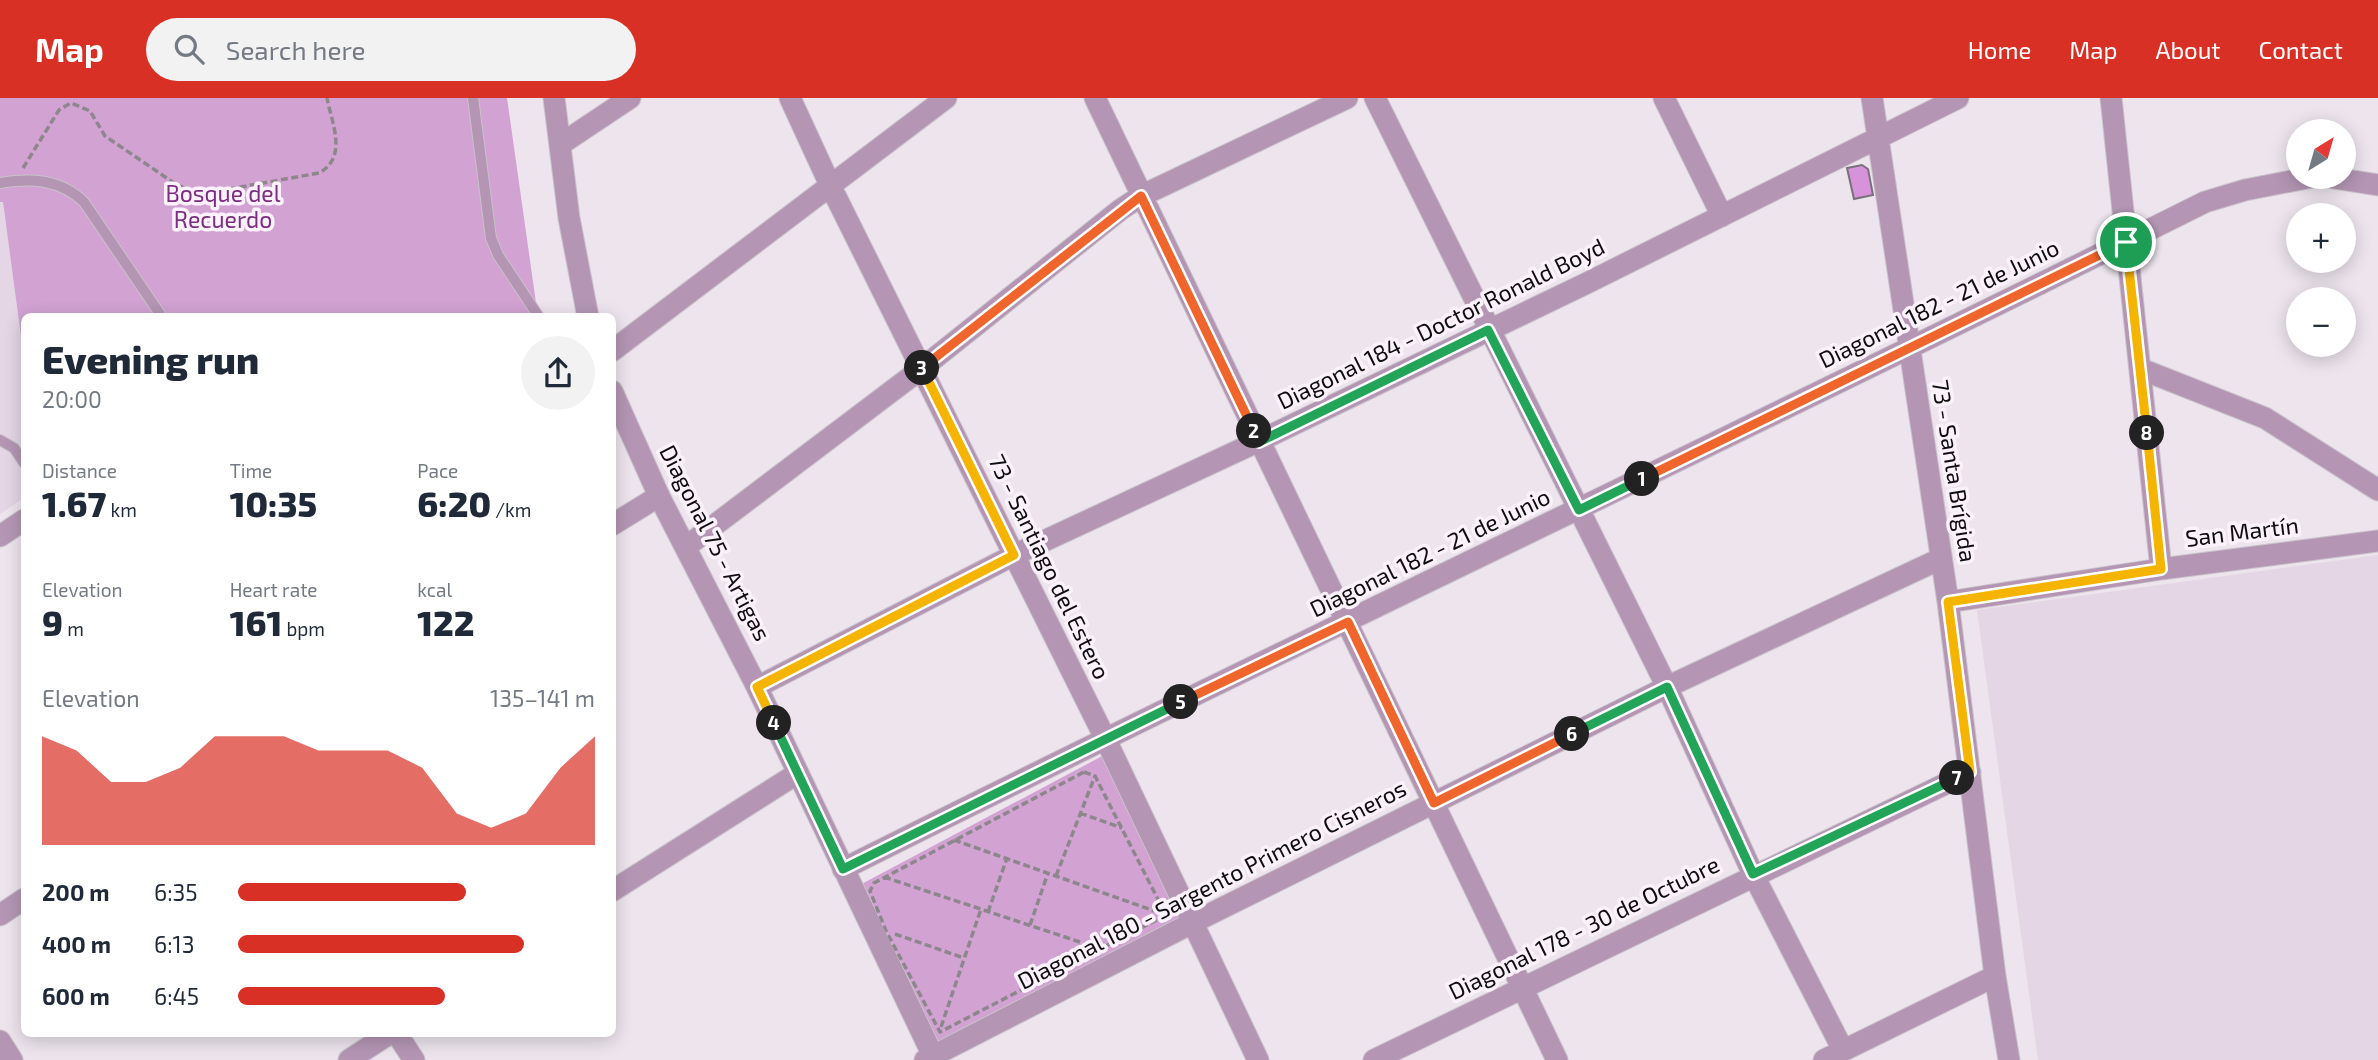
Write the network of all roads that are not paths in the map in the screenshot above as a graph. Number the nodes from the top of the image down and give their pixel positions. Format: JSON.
{"nodes":[{"id":1,"x":473,"y":98,"type":"edge"},
{"id":2,"x":554,"y":98,"type":"edge"},
{"id":3,"x":630,"y":98,"type":"edge"},
{"id":4,"x":790,"y":98,"type":"edge"},
{"id":5,"x":946,"y":98,"type":"edge"},
{"id":6,"x":1095,"y":98,"type":"edge"},
{"id":7,"x":1347,"y":98,"type":"edge"},
{"id":8,"x":1375,"y":98,"type":"edge"},
{"id":9,"x":1664,"y":98,"type":"edge"},
{"id":10,"x":1872,"y":98,"type":"edge"},
{"id":11,"x":1958,"y":98,"type":"edge"},
{"id":12,"x":2110,"y":98,"type":"edge"},
{"id":13,"x":1878,"y":135,"type":"junction"},
{"id":14,"x":561,"y":144,"type":"junction"},
{"id":15,"x":2286,"y":182,"type":"edge"},
{"id":16,"x":2356,"y":182,"type":"edge"},
{"id":17,"x":0,"y":183,"type":"edge"},
{"id":18,"x":2378,"y":185,"type":"edge"},
{"id":19,"x":831,"y":187,"type":"junction"},
{"id":20,"x":1141,"y":196,"type":"junction"},
{"id":21,"x":1722,"y":216,"type":"junction"},
{"id":22,"x":2126,"y":242,"type":"junction"},
{"id":23,"x":159,"y":313,"type":"edge"},
{"id":24,"x":536,"y":313,"type":"edge"},
{"id":25,"x":588,"y":313,"type":"edge"},
{"id":26,"x":1488,"y":330,"type":"junction"},
{"id":27,"x":616,"y":348,"type":"edge"},
{"id":28,"x":1908,"y":348,"type":"junction"},
{"id":29,"x":921,"y":369,"type":"junction"},
{"id":30,"x":2141,"y":369,"type":"junction"},
{"id":31,"x":616,"y":400,"type":"edge"},
{"id":32,"x":0,"y":440,"type":"edge"},
{"id":33,"x":1259,"y":442,"type":"junction"},
{"id":34,"x":21,"y":458,"type":"edge"},
{"id":35,"x":2378,"y":490,"type":"edge"},
{"id":36,"x":659,"y":496,"type":"junction"},
{"id":37,"x":1579,"y":510,"type":"junction"},
{"id":38,"x":21,"y":522,"type":"edge"},
{"id":39,"x":616,"y":523,"type":"edge"},
{"id":40,"x":0,"y":536,"type":"edge"},
{"id":41,"x":2378,"y":541,"type":"edge"},
{"id":42,"x":687,"y":546,"type":"junction"},
{"id":43,"x":1014,"y":555,"type":"junction"},
{"id":44,"x":1940,"y":559,"type":"junction"},
{"id":45,"x":2161,"y":569,"type":"junction"},
{"id":46,"x":1948,"y":602,"type":"junction"},
{"id":47,"x":1348,"y":622,"type":"junction"},
{"id":48,"x":757,"y":687,"type":"junction"},
{"id":49,"x":1667,"y":687,"type":"junction"},
{"id":50,"x":1105,"y":738,"type":"junction"},
{"id":51,"x":1970,"y":772,"type":"junction"},
{"id":52,"x":798,"y":773,"type":"junction"},
{"id":53,"x":1434,"y":803,"type":"junction"},
{"id":54,"x":843,"y":869,"type":"junction"},
{"id":55,"x":1753,"y":874,"type":"junction"},
{"id":56,"x":616,"y":888,"type":"edge"},
{"id":57,"x":21,"y":901,"type":"edge"},
{"id":58,"x":0,"y":915,"type":"edge"},
{"id":59,"x":1194,"y":922,"type":"junction"},
{"id":60,"x":1996,"y":976,"type":"junction"},
{"id":61,"x":1522,"y":987,"type":"junction"},
{"id":62,"x":384,"y":1037,"type":"edge"},
{"id":63,"x":399,"y":1037,"type":"edge"},
{"id":64,"x":0,"y":1041,"type":"edge"},
{"id":65,"x":1834,"y":1055,"type":"edge"},
{"id":66,"x":931,"y":1058,"type":"edge"},
{"id":67,"x":12,"y":1060,"type":"edge"},
{"id":68,"x":349,"y":1060,"type":"edge"},
{"id":69,"x":414,"y":1060,"type":"edge"},
{"id":70,"x":1258,"y":1060,"type":"edge"},
{"id":71,"x":1374,"y":1060,"type":"edge"},
{"id":72,"x":1557,"y":1060,"type":"edge"},
{"id":73,"x":2009,"y":1060,"type":"edge"}],
"edges":[{"from":1,"to":24,"type":"lane"},
{"from":2,"to":14,"type":"street"},
{"from":3,"to":14,"type":"street"},
{"from":4,"to":19,"type":"street","name":"73 - Santiago del Estero"},
{"from":5,"to":19,"type":"street"},
{"from":6,"to":20,"type":"street"},
{"from":7,"to":20,"type":"street"},
{"from":8,"to":26,"type":"street"},
{"from":9,"to":21,"type":"street"},
{"from":10,"to":13,"type":"street","name":"73 - Santa Brígida"},
{"from":11,"to":13,"type":"street","name":"Diagonal 184 - Doctor Ronald Boyd"},
{"from":12,"to":22,"type":"street"},
{"from":13,"to":21,"type":"street","name":"Diagonal 184 - Doctor Ronald Boyd"},
{"from":13,"to":28,"type":"street","name":"73 - Santa Brígida"},
{"from":14,"to":25,"type":"street"},
{"from":15,"to":22,"type":"street","name":"Diagonal 182 - 21 de Junio"},
{"from":16,"to":18,"type":"street"},
{"from":17,"to":23,"type":"lane"},
{"from":19,"to":27,"type":"street"},
{"from":19,"to":29,"type":"street","name":"73 - Santiago del Estero"},
{"from":20,"to":29,"type":"street"},
{"from":20,"to":33,"type":"street"},
{"from":21,"to":26,"type":"street","name":"Diagonal 184 - Doctor Ronald Boyd"},
{"from":22,"to":28,"type":"street","name":"Diagonal 182 - 21 de Junio"},
{"from":22,"to":30,"type":"street"},
{"from":26,"to":33,"type":"street","name":"Diagonal 184 - Doctor Ronald Boyd"},
{"from":26,"to":37,"type":"street"},
{"from":28,"to":37,"type":"street","name":"Diagonal 182 - 21 de Junio"},
{"from":28,"to":44,"type":"street","name":"73 - Santa Brígida"},
{"from":29,"to":42,"type":"street"},
{"from":29,"to":43,"type":"street","name":"73 - Santiago del Estero"},
{"from":30,"to":35,"type":"street"},
{"from":30,"to":45,"type":"street"},
{"from":31,"to":36,"type":"street","name":"Diagonal 75 - Artigas"},
{"from":32,"to":34,"type":"lane"},
{"from":33,"to":43,"type":"street","name":"Diagonal 184 - Doctor Ronald Boyd"},
{"from":33,"to":47,"type":"street"},
{"from":36,"to":39,"type":"street"},
{"from":36,"to":42,"type":"street","name":"Diagonal 75 - Artigas"},
{"from":37,"to":47,"type":"street","name":"Diagonal 182 - 21 de Junio"},
{"from":37,"to":49,"type":"street"},
{"from":38,"to":40,"type":"street"},
{"from":41,"to":45,"type":"street","name":"San Martín"},
{"from":42,"to":48,"type":"street","name":"Diagonal 75 - Artigas"},
{"from":43,"to":48,"type":"street","name":"Diagonal 184 - Doctor Ronald Boyd"},
{"from":43,"to":50,"type":"street","name":"73 - Santiago del Estero"},
{"from":44,"to":46,"type":"street","name":"73 - Santa Brígida"},
{"from":44,"to":49,"type":"street","name":"Diagonal 180 - Sargento Primero Cisneros"},
{"from":45,"to":46,"type":"street","name":"San Martín"},
{"from":46,"to":51,"type":"street","name":"73 - Santa Brígida"},
{"from":47,"to":50,"type":"street","name":"Diagonal 182 - 21 de Junio"},
{"from":47,"to":53,"type":"street"},
{"from":48,"to":52,"type":"street","name":"Diagonal 75 - Artigas"},
{"from":49,"to":53,"type":"street","name":"Diagonal 180 - Sargento Primero Cisneros"},
{"from":49,"to":55,"type":"street"},
{"from":50,"to":54,"type":"street","name":"Diagonal 182 - 21 de Junio"},
{"from":50,"to":59,"type":"street","name":"73 - Santiago del Estero"},
{"from":51,"to":55,"type":"street","name":"Diagonal 178 - 30 de Octubre"},
{"from":51,"to":60,"type":"street","name":"73 - Santa Brígida"},
{"from":52,"to":54,"type":"street","name":"Diagonal 75 - Artigas"},
{"from":52,"to":56,"type":"street"},
{"from":53,"to":59,"type":"street","name":"Diagonal 180 - Sargento Primero Cisneros"},
{"from":53,"to":61,"type":"street"},
{"from":54,"to":66,"type":"street","name":"Diagonal 75 - Artigas"},
{"from":55,"to":61,"type":"street","name":"Diagonal 178 - 30 de Octubre"},
{"from":55,"to":65,"type":"street"},
{"from":57,"to":58,"type":"street"},
{"from":59,"to":66,"type":"street","name":"Diagonal 180 - Sargento Primero Cisneros"},
{"from":59,"to":70,"type":"street","name":"73 - Santiago del Estero"},
{"from":60,"to":65,"type":"street"},
{"from":60,"to":73,"type":"street","name":"73 - Santa Brígida"},
{"from":61,"to":71,"type":"street","name":"Diagonal 178 - 30 de Octubre"},
{"from":61,"to":72,"type":"street"},
{"from":62,"to":68,"type":"street"},
{"from":63,"to":69,"type":"street"},
{"from":64,"to":67,"type":"street"}]}
